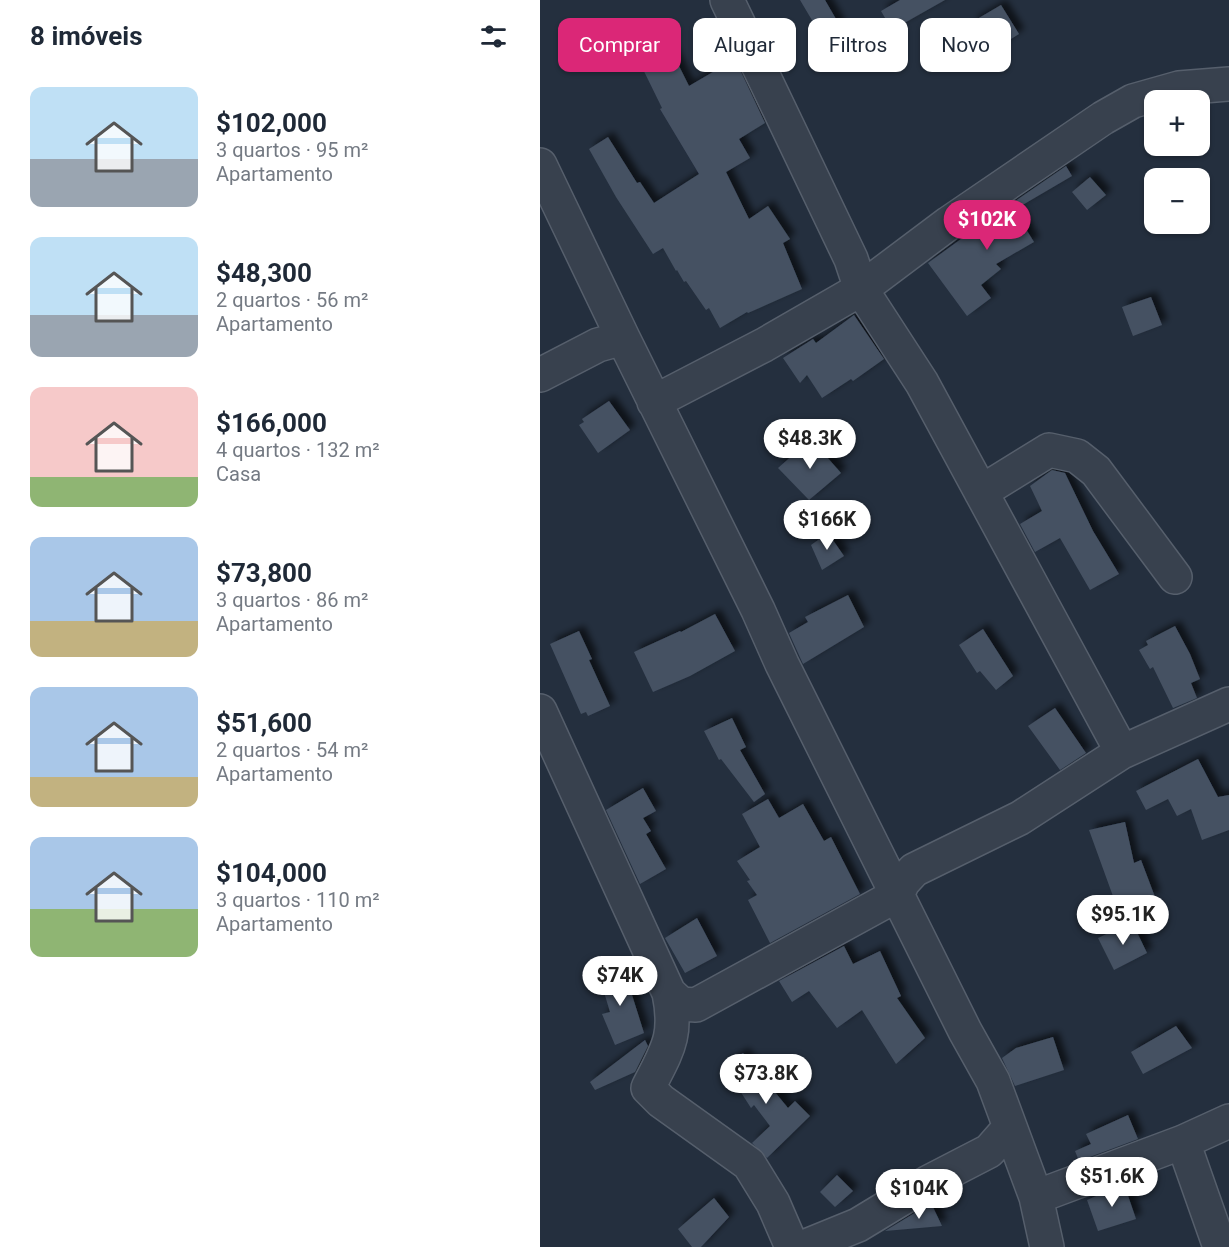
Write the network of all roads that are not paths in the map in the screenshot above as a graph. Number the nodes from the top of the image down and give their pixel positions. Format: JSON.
{"nodes":[{"id":1,"x":727,"y":0,"type":"edge"},
{"id":2,"x":1229,"y":84,"type":"edge"},
{"id":3,"x":540,"y":165,"type":"edge"},
{"id":4,"x":861,"y":289,"type":"junction"},
{"id":5,"x":623,"y":338,"type":"junction"},
{"id":6,"x":540,"y":375,"type":"edge"},
{"id":7,"x":654,"y":402,"type":"junction"},
{"id":8,"x":981,"y":492,"type":"junction"},
{"id":9,"x":1175,"y":577,"type":"dead end"},
{"id":10,"x":1229,"y":704,"type":"edge"},
{"id":11,"x":540,"y":711,"type":"edge"},
{"id":12,"x":1122,"y":752,"type":"junction"},
{"id":13,"x":897,"y":895,"type":"junction"},
{"id":14,"x":669,"y":993,"type":"junction"},
{"id":15,"x":1229,"y":1120,"type":"edge"},
{"id":16,"x":1010,"y":1127,"type":"junction"},
{"id":17,"x":1183,"y":1142,"type":"junction"},
{"id":18,"x":1036,"y":1197,"type":"junction"},
{"id":19,"x":792,"y":1247,"type":"edge"},
{"id":20,"x":804,"y":1247,"type":"edge"},
{"id":21,"x":1047,"y":1247,"type":"edge"},
{"id":22,"x":1220,"y":1247,"type":"edge"}],
"edges":[{"from":1,"to":4,"type":"street"},
{"from":2,"to":4,"type":"street"},
{"from":3,"to":5,"type":"street"},
{"from":4,"to":7,"type":"street"},
{"from":4,"to":8,"type":"street"},
{"from":5,"to":6,"type":"street"},
{"from":5,"to":7,"type":"street"},
{"from":7,"to":13,"type":"street"},
{"from":8,"to":9,"type":"street"},
{"from":8,"to":12,"type":"street"},
{"from":10,"to":12,"type":"street"},
{"from":11,"to":14,"type":"street"},
{"from":12,"to":13,"type":"street"},
{"from":13,"to":14,"type":"street"},
{"from":13,"to":16,"type":"street"},
{"from":14,"to":19,"type":"street"},
{"from":15,"to":17,"type":"street"},
{"from":16,"to":18,"type":"street"},
{"from":16,"to":20,"type":"street"},
{"from":17,"to":18,"type":"street"},
{"from":17,"to":22,"type":"street"},
{"from":18,"to":21,"type":"street"}]}
